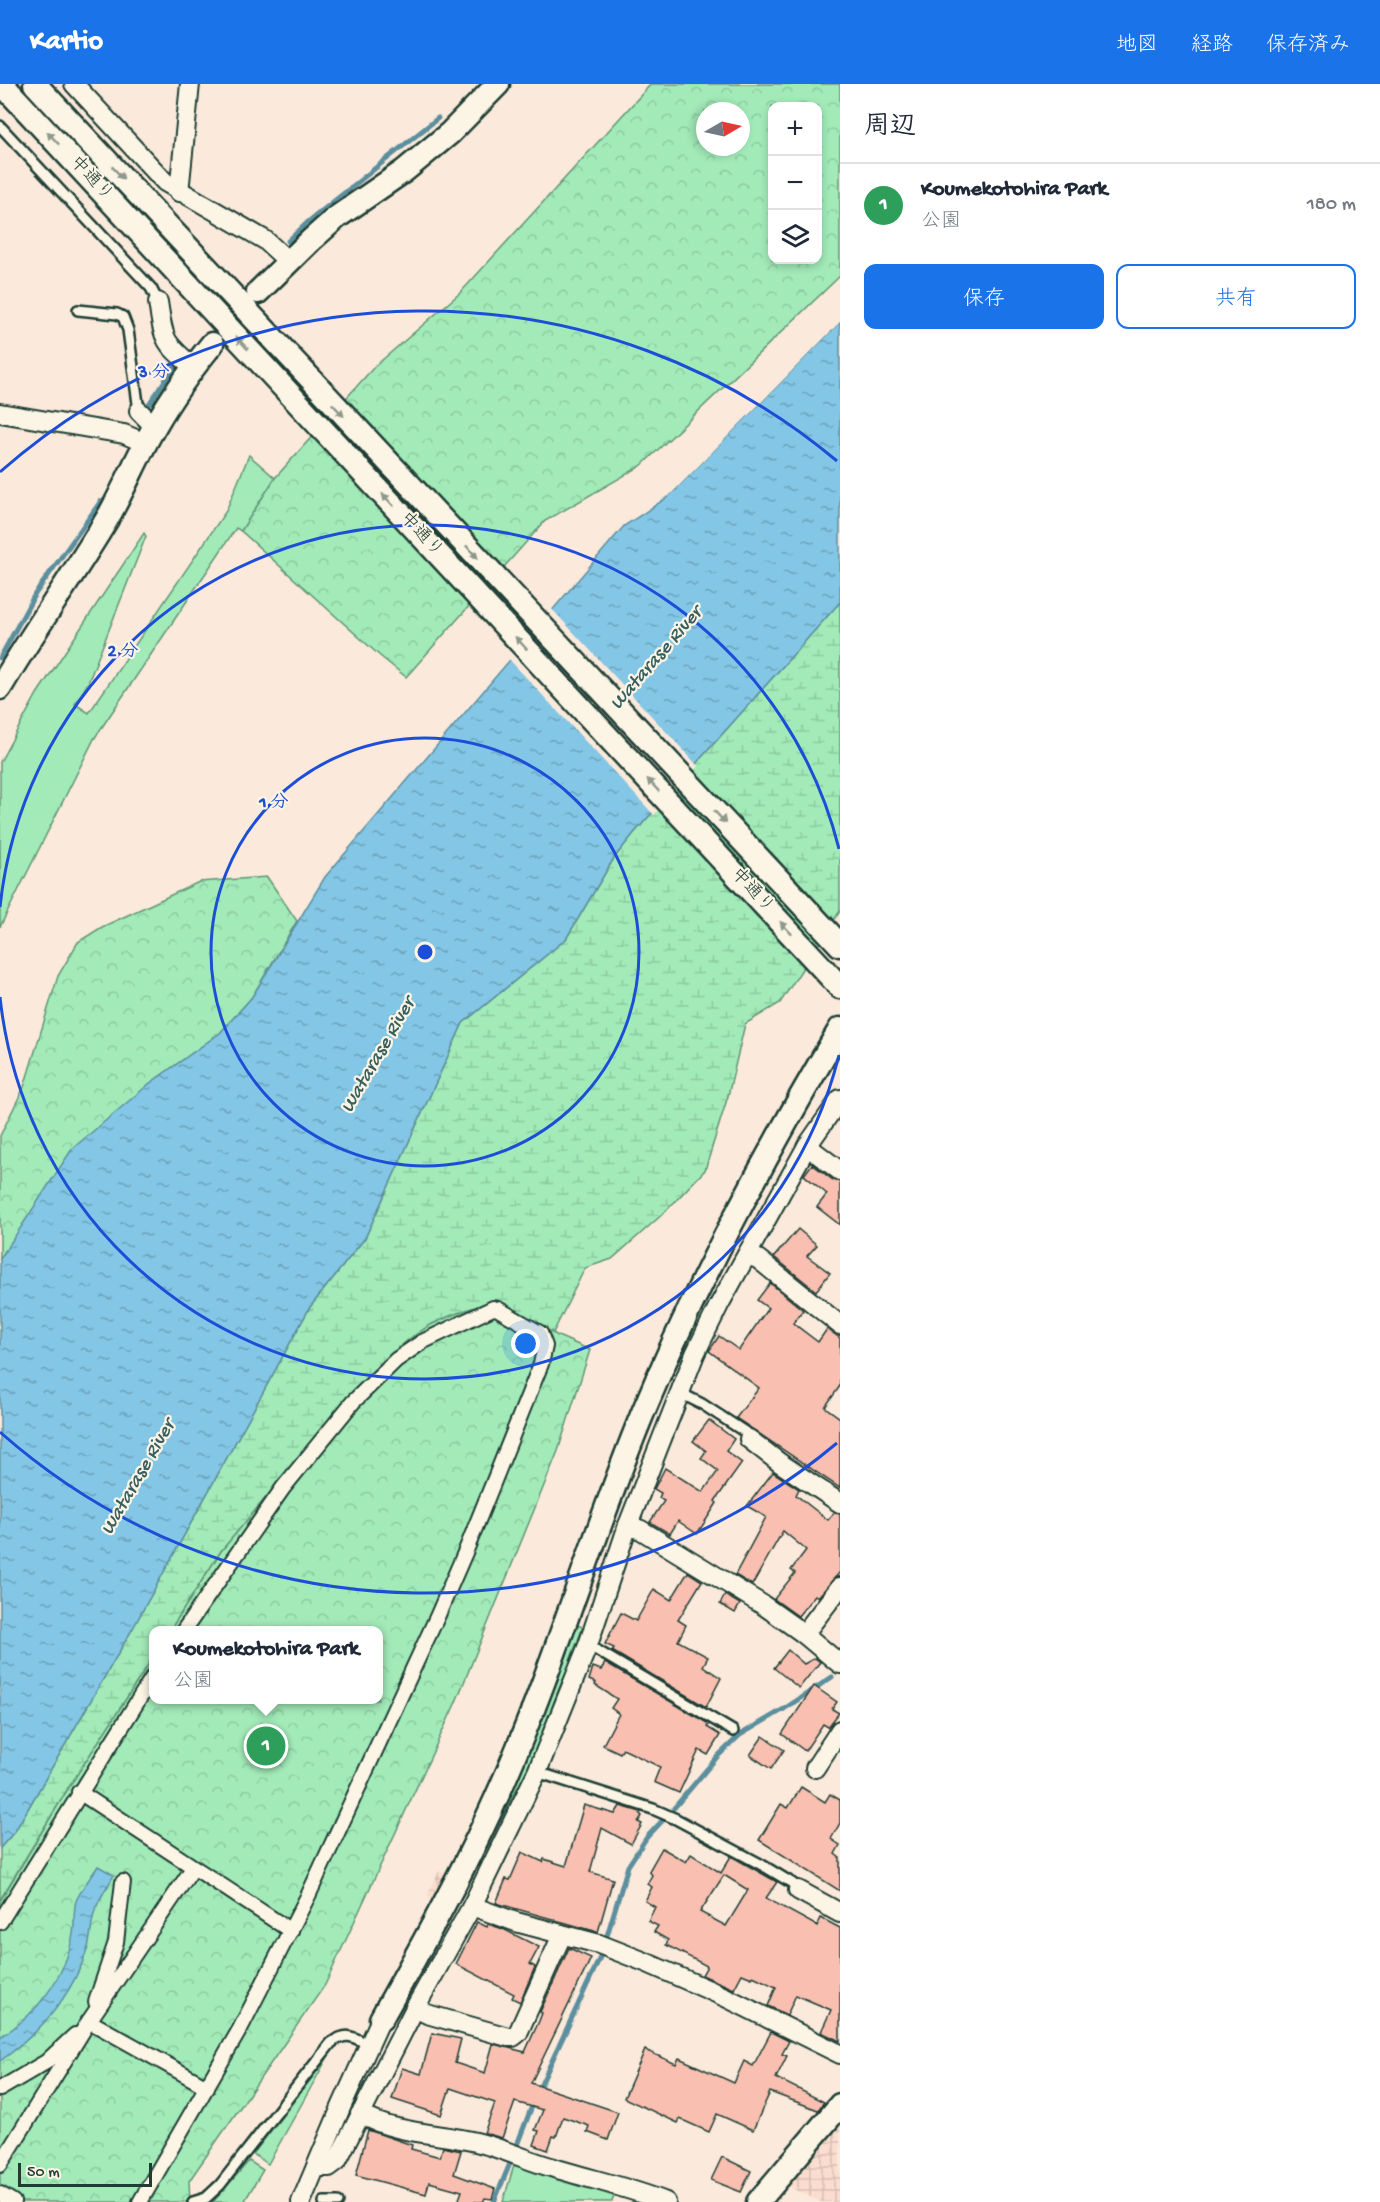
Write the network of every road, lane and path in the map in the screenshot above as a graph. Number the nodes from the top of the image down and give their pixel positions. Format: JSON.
{"nodes":[{"id":1,"x":2,"y":84,"type":"edge"},
{"id":2,"x":35,"y":84,"type":"edge"},
{"id":3,"x":74,"y":84,"type":"edge"},
{"id":4,"x":190,"y":84,"type":"edge"},
{"id":5,"x":498,"y":84,"type":"edge"},
{"id":6,"x":0,"y":126,"type":"edge"},
{"id":7,"x":179,"y":192,"type":"junction"},
{"id":8,"x":288,"y":261,"type":"junction"},
{"id":9,"x":258,"y":292,"type":"dead end"},
{"id":10,"x":158,"y":302,"type":"joint"},
{"id":11,"x":78,"y":310,"type":"dead end"},
{"id":12,"x":212,"y":344,"type":"dead end"},
{"id":13,"x":193,"y":367,"type":"junction"},
{"id":14,"x":0,"y":413,"type":"edge"},
{"id":15,"x":146,"y":427,"type":"junction"},
{"id":16,"x":0,"y":688,"type":"edge"},
{"id":17,"x":840,"y":945,"type":"edge"},
{"id":18,"x":833,"y":979,"type":"edge"},
{"id":19,"x":840,"y":1029,"type":"edge"},
{"id":20,"x":840,"y":1099,"type":"edge"},
{"id":21,"x":807,"y":1146,"type":"junction"},
{"id":22,"x":840,"y":1171,"type":"edge"},
{"id":23,"x":747,"y":1255,"type":"junction"},
{"id":24,"x":840,"y":1325,"type":"edge"},
{"id":25,"x":680,"y":1393,"type":"junction"},
{"id":26,"x":749,"y":1439,"type":"joint"},
{"id":27,"x":840,"y":1503,"type":"edge"},
{"id":28,"x":628,"y":1525,"type":"junction"},
{"id":29,"x":840,"y":1587,"type":"edge"},
{"id":30,"x":187,"y":1626,"type":"edge"},
{"id":31,"x":804,"y":1634,"type":"junction"},
{"id":32,"x":588,"y":1645,"type":"junction"},
{"id":33,"x":840,"y":1664,"type":"edge"},
{"id":34,"x":149,"y":1681,"type":"edge"},
{"id":35,"x":840,"y":1730,"type":"edge"},
{"id":36,"x":733,"y":1731,"type":"dead end"},
{"id":37,"x":814,"y":1768,"type":"dead end"},
{"id":38,"x":537,"y":1772,"type":"junction"},
{"id":39,"x":79,"y":1792,"type":"junction"},
{"id":40,"x":193,"y":1868,"type":"junction"},
{"id":41,"x":123,"y":1882,"type":"dead end"},
{"id":42,"x":798,"y":1890,"type":"joint"},
{"id":43,"x":472,"y":1906,"type":"junction"},
{"id":44,"x":840,"y":1913,"type":"edge"},
{"id":45,"x":0,"y":1922,"type":"edge"},
{"id":46,"x":291,"y":1931,"type":"junction"},
{"id":47,"x":561,"y":1935,"type":"junction"},
{"id":48,"x":415,"y":2008,"type":"junction"},
{"id":49,"x":381,"y":2019,"type":"joint"},
{"id":50,"x":89,"y":2021,"type":"junction"},
{"id":51,"x":369,"y":2045,"type":"junction"},
{"id":52,"x":840,"y":2054,"type":"edge"},
{"id":53,"x":207,"y":2087,"type":"junction"},
{"id":54,"x":0,"y":2089,"type":"edge"},
{"id":55,"x":840,"y":2104,"type":"edge"},
{"id":56,"x":360,"y":2114,"type":"junction"},
{"id":57,"x":0,"y":2165,"type":"edge"},
{"id":58,"x":316,"y":2168,"type":"junction"},
{"id":59,"x":0,"y":2194,"type":"edge"},
{"id":60,"x":313,"y":2199,"type":"edge"},
{"id":61,"x":760,"y":2201,"type":"edge"},
{"id":62,"x":12,"y":2202,"type":"edge"},
{"id":63,"x":140,"y":2202,"type":"edge"},
{"id":64,"x":193,"y":2202,"type":"edge"},
{"id":65,"x":338,"y":2202,"type":"edge"},
{"id":66,"x":666,"y":2202,"type":"edge"}],
"edges":[{"from":18,"to":1,"type":"street","name":"中通り","one_way":true},
{"from":2,"to":17,"type":"street","name":"中通り","one_way":true},
{"from":3,"to":7,"type":"street"},
{"from":4,"to":7,"type":"street"},
{"from":5,"to":8,"type":"street"},
{"from":6,"to":10,"type":"lane"},
{"from":7,"to":8,"type":"street"},
{"from":8,"to":9,"type":"street"},
{"from":10,"to":13,"type":"street"},
{"from":11,"to":15,"type":"lane"},
{"from":12,"to":13,"type":"street"},
{"from":13,"to":15,"type":"street"},
{"from":14,"to":15,"type":"street"},
{"from":15,"to":16,"type":"street"},
{"from":19,"to":49,"type":"street"},
{"from":20,"to":21,"type":"street"},
{"from":21,"to":22,"type":"street"},
{"from":21,"to":23,"type":"street"},
{"from":23,"to":24,"type":"street"},
{"from":23,"to":25,"type":"street"},
{"from":25,"to":26,"type":"lane"},
{"from":25,"to":28,"type":"street"},
{"from":26,"to":27,"type":"street"},
{"from":28,"to":31,"type":"street"},
{"from":28,"to":32,"type":"street"},
{"from":29,"to":31,"type":"street"},
{"from":30,"to":46,"type":"street"},
{"from":31,"to":33,"type":"street"},
{"from":32,"to":36,"type":"lane"},
{"from":32,"to":38,"type":"street"},
{"from":34,"to":39,"type":"street"},
{"from":35,"to":37,"type":"street"},
{"from":38,"to":42,"type":"lane"},
{"from":38,"to":43,"type":"street"},
{"from":39,"to":40,"type":"street"},
{"from":39,"to":45,"type":"street"},
{"from":40,"to":46,"type":"street"},
{"from":40,"to":50,"type":"street"},
{"from":41,"to":50,"type":"street"},
{"from":42,"to":44,"type":"street"},
{"from":43,"to":47,"type":"street"},
{"from":43,"to":48,"type":"street"},
{"from":46,"to":53,"type":"street"},
{"from":47,"to":48,"type":"street"},
{"from":47,"to":52,"type":"street"},
{"from":48,"to":56,"type":"street"},
{"from":49,"to":51,"type":"street"},
{"from":50,"to":53,"type":"street"},
{"from":50,"to":54,"type":"street"},
{"from":50,"to":57,"type":"street"},
{"from":51,"to":58,"type":"street"},
{"from":51,"to":64,"type":"lane"},
{"from":53,"to":63,"type":"street"},
{"from":55,"to":61,"type":"street"},
{"from":56,"to":58,"type":"street"},
{"from":56,"to":66,"type":"street"},
{"from":58,"to":60,"type":"street"},
{"from":59,"to":62,"type":"street"},
{"from":60,"to":65,"type":"lane"}]}
